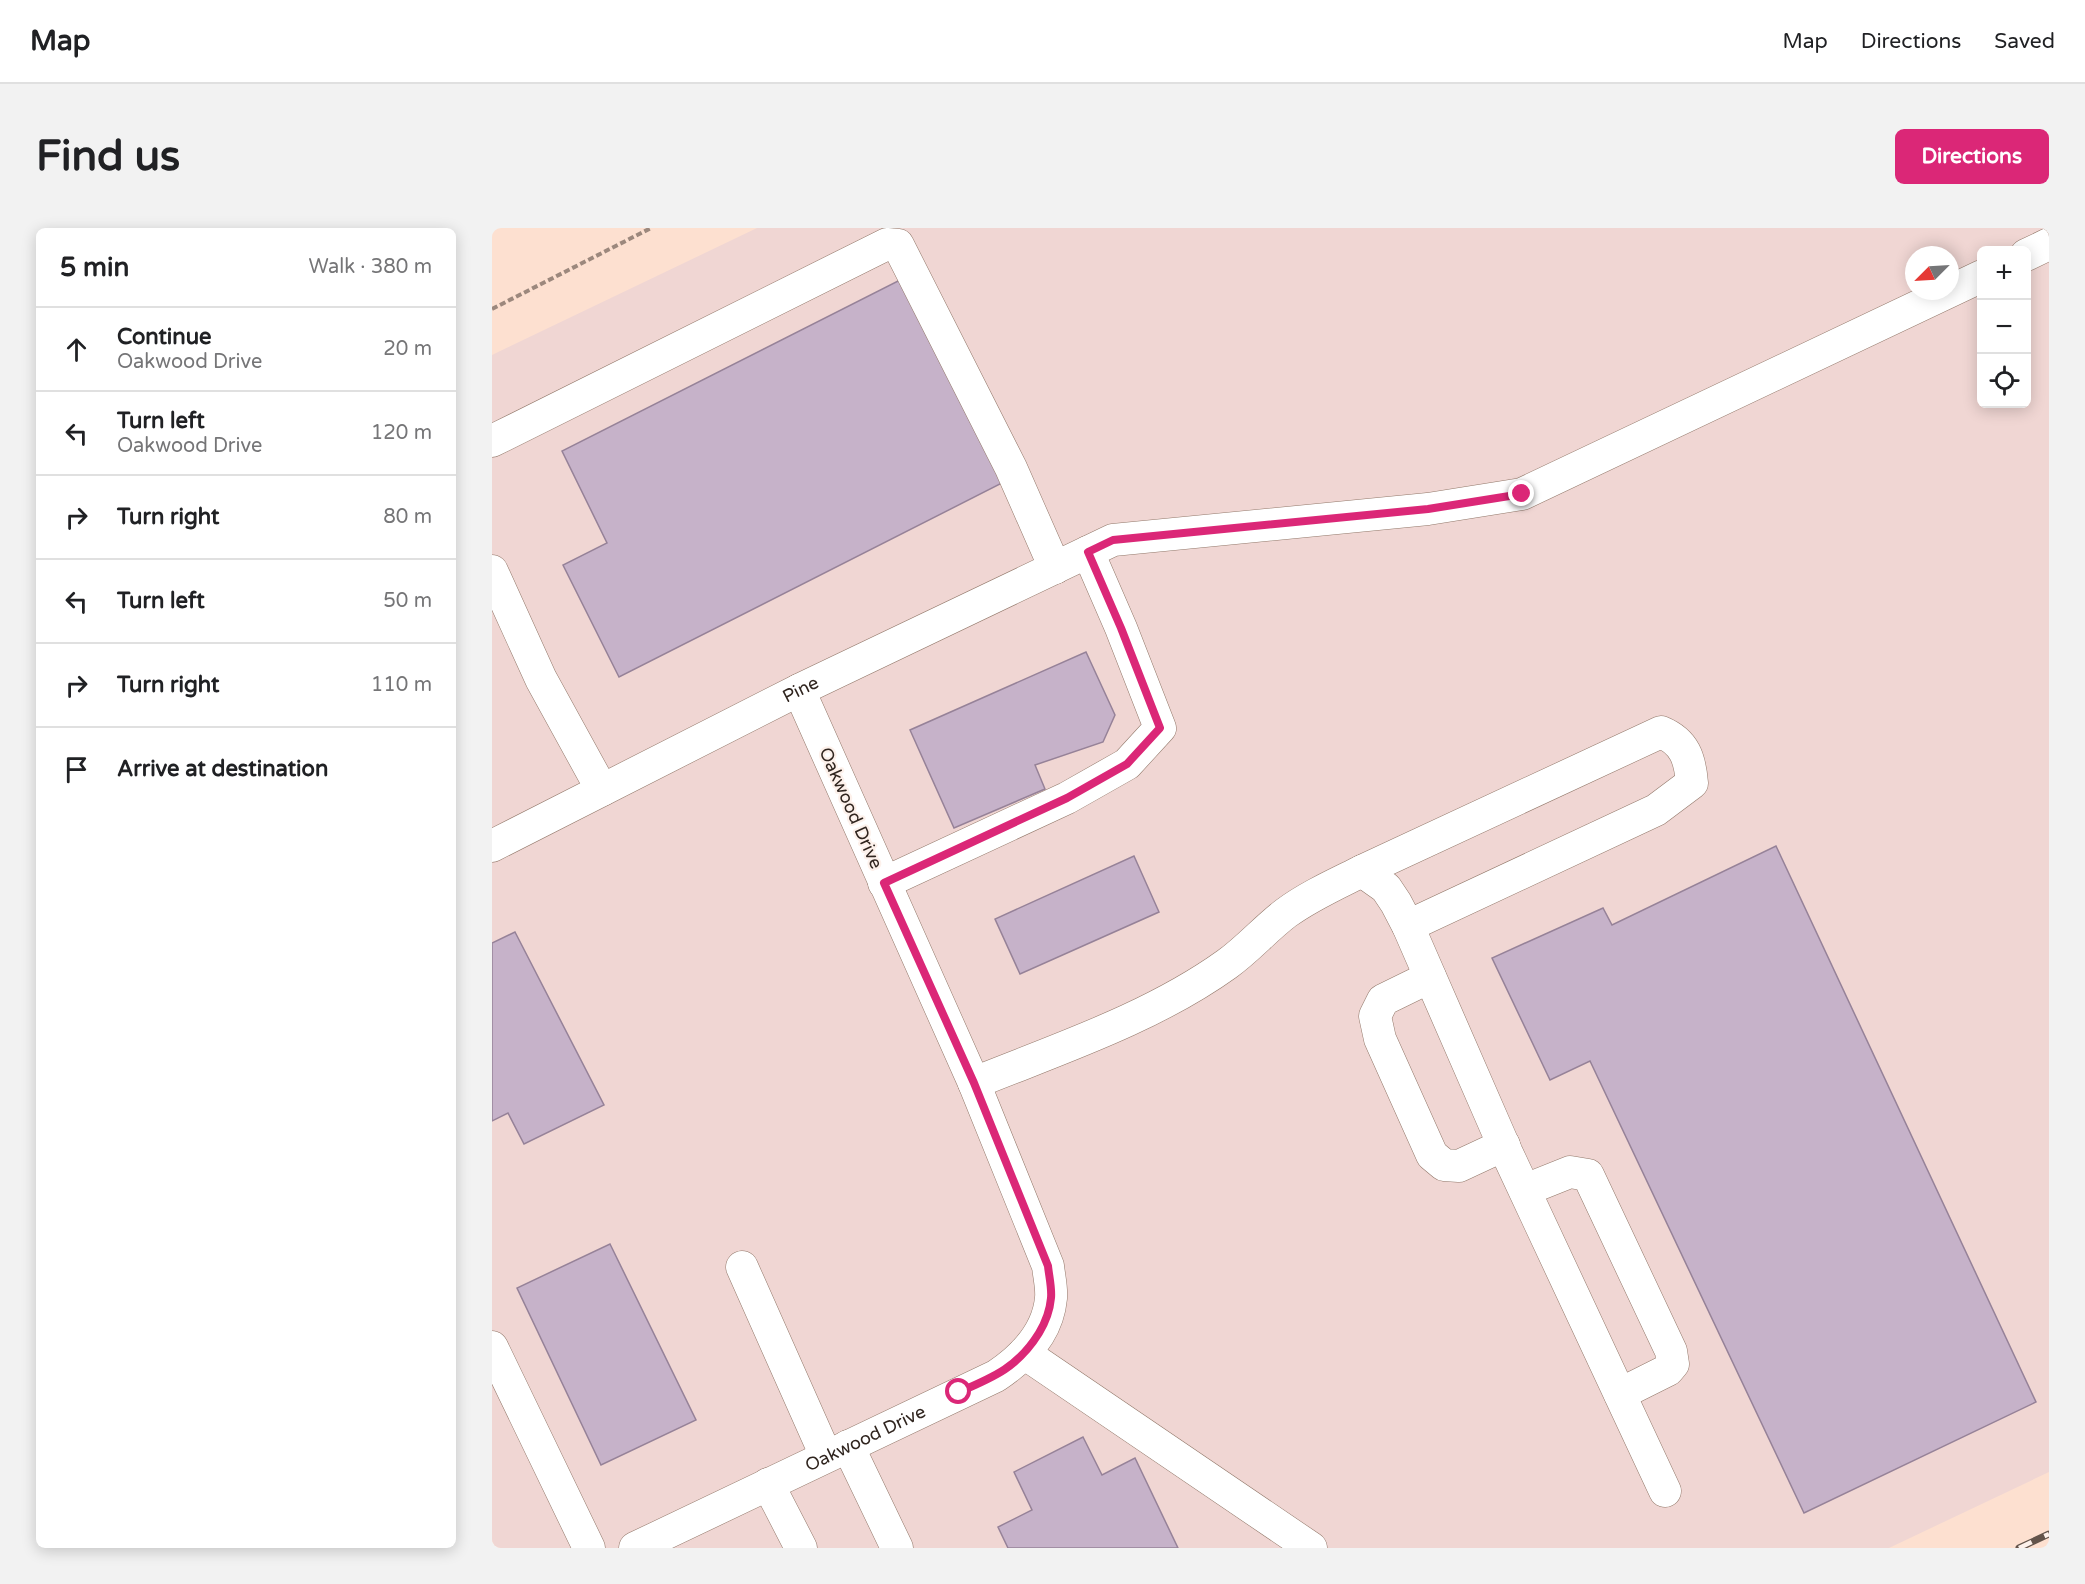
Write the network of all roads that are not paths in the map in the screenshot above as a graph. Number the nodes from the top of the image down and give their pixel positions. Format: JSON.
{"nodes":[{"id":1,"x":2049,"y":244,"type":"edge"},
{"id":2,"x":2031,"y":253,"type":"edge"},
{"id":3,"x":1977,"y":278,"type":"edge"},
{"id":4,"x":492,"y":441,"type":"edge"},
{"id":5,"x":1101,"y":546,"type":"junction"},
{"id":6,"x":1054,"y":568,"type":"junction"},
{"id":7,"x":492,"y":572,"type":"edge"},
{"id":8,"x":799,"y":690,"type":"junction"},
{"id":9,"x":602,"y":790,"type":"junction"},
{"id":10,"x":492,"y":846,"type":"edge"},
{"id":11,"x":1362,"y":871,"type":"junction"},
{"id":12,"x":884,"y":883,"type":"junction"},
{"id":13,"x":1408,"y":926,"type":"junction"},
{"id":14,"x":1430,"y":977,"type":"junction"},
{"id":15,"x":974,"y":1083,"type":"junction"},
{"id":16,"x":1504,"y":1145,"type":"junction"},
{"id":17,"x":1525,"y":1190,"type":"junction"},
{"id":18,"x":742,"y":1267,"type":"dead end"},
{"id":19,"x":492,"y":1347,"type":"edge"},
{"id":20,"x":1024,"y":1353,"type":"junction"},
{"id":21,"x":1620,"y":1394,"type":"junction"},
{"id":22,"x":837,"y":1451,"type":"junction"},
{"id":23,"x":768,"y":1484,"type":"junction"},
{"id":24,"x":1665,"y":1491,"type":"dead end"},
{"id":25,"x":589,"y":1548,"type":"edge"},
{"id":26,"x":635,"y":1548,"type":"edge"},
{"id":27,"x":801,"y":1548,"type":"edge"},
{"id":28,"x":897,"y":1548,"type":"edge"},
{"id":29,"x":1311,"y":1548,"type":"edge"}],
"edges":[{"from":1,"to":2,"type":"street"},
{"from":3,"to":5,"type":"street","name":"Pine"},
{"from":4,"to":6,"type":"street"},
{"from":5,"to":6,"type":"street","name":"Pine"},
{"from":5,"to":12,"type":"street"},
{"from":6,"to":8,"type":"street","name":"Pine"},
{"from":7,"to":9,"type":"street"},
{"from":8,"to":9,"type":"street","name":"Pine"},
{"from":8,"to":12,"type":"street","name":"Oakwood Drive"},
{"from":9,"to":10,"type":"street","name":"Pine"},
{"from":11,"to":13,"type":"street"},
{"from":11,"to":13,"type":"street"},
{"from":11,"to":15,"type":"street"},
{"from":12,"to":15,"type":"street","name":"Oakwood Drive"},
{"from":13,"to":14,"type":"street"},
{"from":14,"to":16,"type":"street"},
{"from":14,"to":16,"type":"street"},
{"from":15,"to":20,"type":"street","name":"Oakwood Drive"},
{"from":16,"to":17,"type":"street"},
{"from":17,"to":21,"type":"street"},
{"from":17,"to":21,"type":"street"},
{"from":18,"to":22,"type":"street"},
{"from":19,"to":25,"type":"street"},
{"from":20,"to":22,"type":"street","name":"Oakwood Drive"},
{"from":20,"to":29,"type":"street"},
{"from":21,"to":24,"type":"street"},
{"from":22,"to":23,"type":"street","name":"Oakwood Drive"},
{"from":22,"to":28,"type":"street"},
{"from":23,"to":26,"type":"street","name":"Oakwood Drive"},
{"from":23,"to":27,"type":"street"}]}
